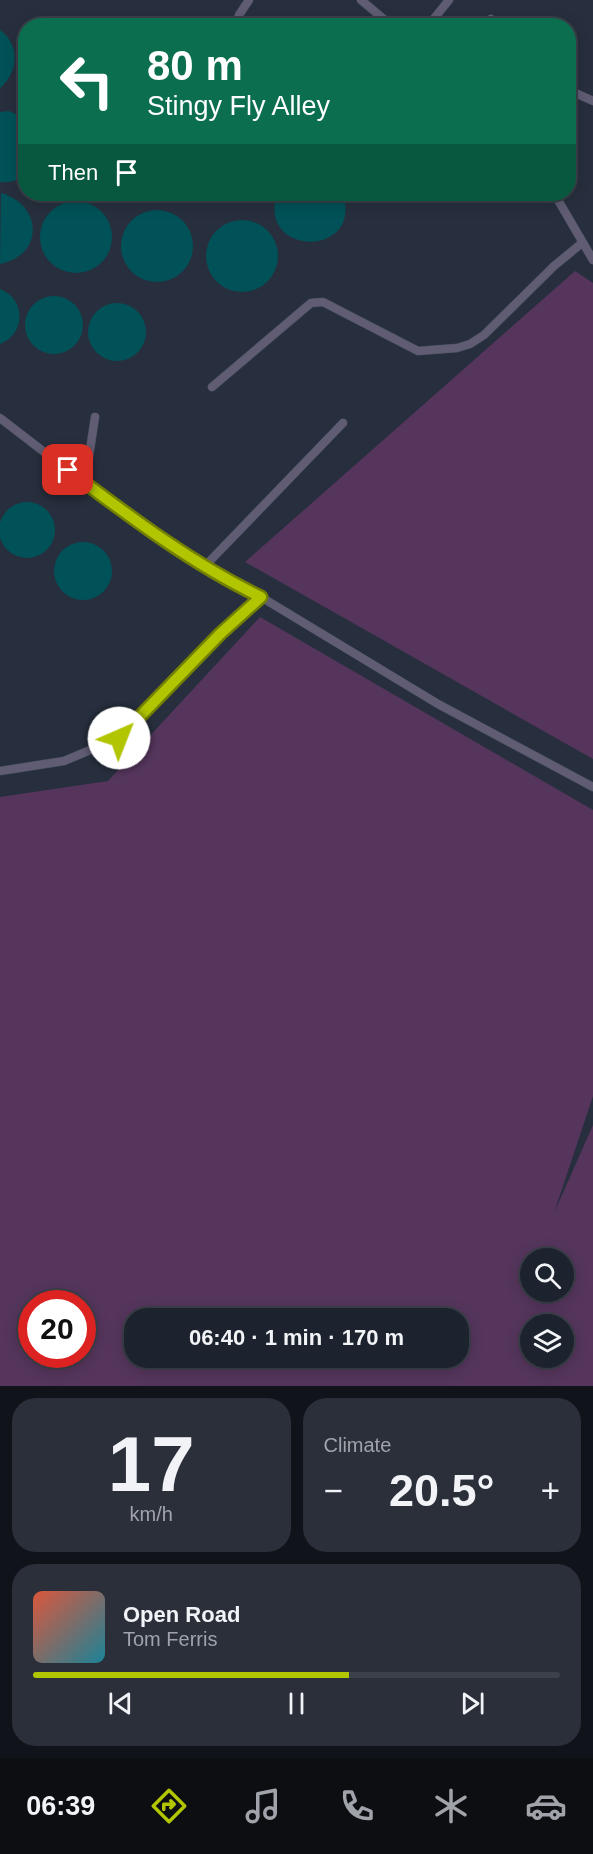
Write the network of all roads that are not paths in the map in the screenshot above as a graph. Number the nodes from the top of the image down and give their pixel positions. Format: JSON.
{"nodes":[{"id":1,"x":249,"y":0,"type":"edge"},
{"id":2,"x":361,"y":0,"type":"edge"},
{"id":3,"x":449,"y":0,"type":"edge"},
{"id":4,"x":238,"y":18,"type":"edge"},
{"id":5,"x":382,"y":18,"type":"edge"},
{"id":6,"x":434,"y":18,"type":"edge"},
{"id":7,"x":576,"y":92,"type":"edge"},
{"id":8,"x":593,"y":101,"type":"edge"},
{"id":9,"x":559,"y":201,"type":"edge"},
{"id":10,"x":582,"y":243,"type":"junction"},
{"id":11,"x":593,"y":260,"type":"edge"},
{"id":12,"x":212,"y":387,"type":"dead end"},
{"id":13,"x":95,"y":417,"type":"dead end"},
{"id":14,"x":0,"y":418,"type":"edge"},
{"id":15,"x":343,"y":423,"type":"dead end"},
{"id":16,"x":85,"y":483,"type":"junction"},
{"id":17,"x":205,"y":566,"type":"junction"},
{"id":18,"x":261,"y":597,"type":"junction"},
{"id":19,"x":0,"y":771,"type":"edge"},
{"id":20,"x":593,"y":787,"type":"edge"}],
"edges":[{"from":1,"to":4,"type":"lane"},
{"from":2,"to":5,"type":"lane"},
{"from":3,"to":6,"type":"lane"},
{"from":7,"to":8,"type":"lane"},
{"from":9,"to":10,"type":"lane"},
{"from":10,"to":11,"type":"lane"},
{"from":10,"to":12,"type":"lane"},
{"from":13,"to":16,"type":"lane"},
{"from":14,"to":16,"type":"lane"},
{"from":15,"to":17,"type":"lane"},
{"from":16,"to":17,"type":"lane"},
{"from":17,"to":18,"type":"lane"},
{"from":18,"to":19,"type":"lane"},
{"from":18,"to":20,"type":"lane"}]}
